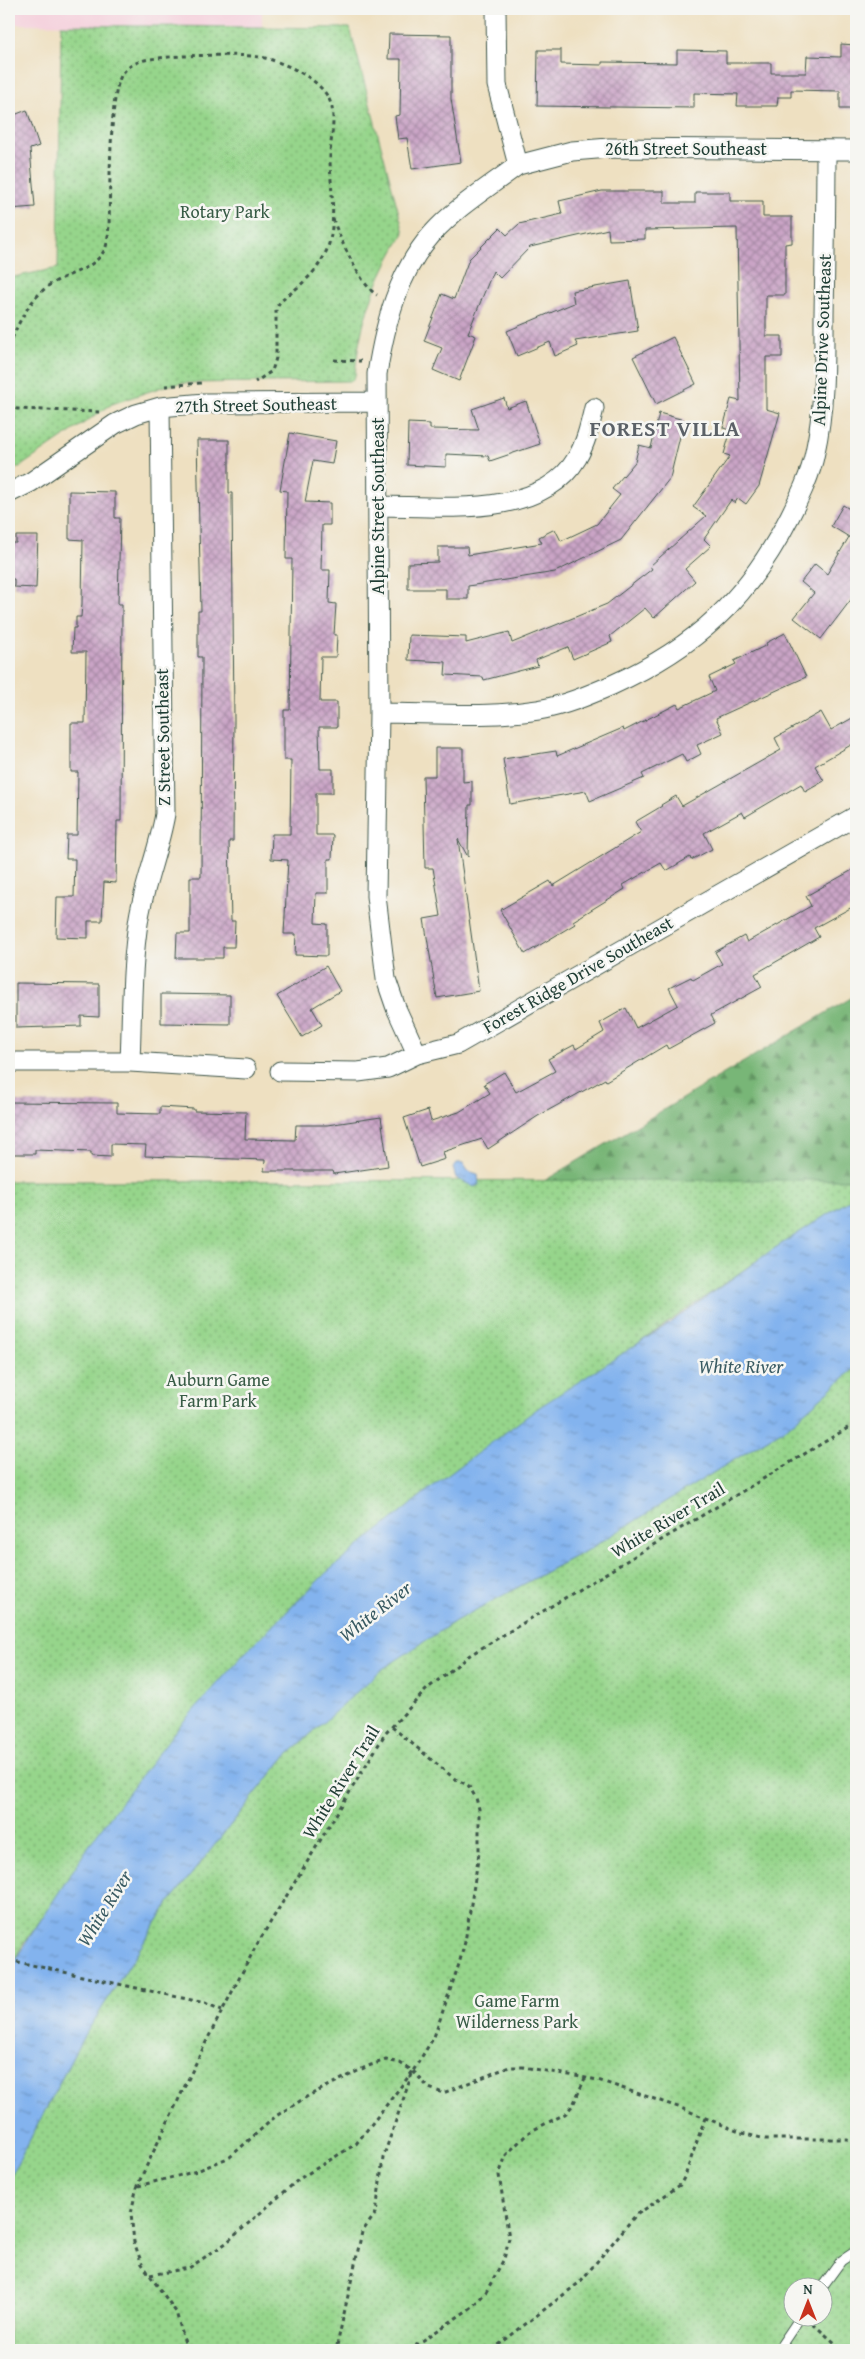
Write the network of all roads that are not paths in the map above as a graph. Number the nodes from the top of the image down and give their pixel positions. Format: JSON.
{"nodes":[{"id":1,"x":496,"y":9,"type":"edge"},
{"id":2,"x":826,"y":150,"type":"junction"},
{"id":3,"x":856,"y":150,"type":"edge"},
{"id":4,"x":518,"y":165,"type":"junction"},
{"id":5,"x":377,"y":402,"type":"junction"},
{"id":6,"x":160,"y":407,"type":"junction"},
{"id":7,"x":594,"y":408,"type":"dead end"},
{"id":8,"x":9,"y":493,"type":"edge"},
{"id":9,"x":378,"y":506,"type":"junction"},
{"id":10,"x":378,"y":713,"type":"junction"},
{"id":11,"x":856,"y":816,"type":"edge"},
{"id":12,"x":417,"y":1054,"type":"junction"},
{"id":13,"x":9,"y":1062,"type":"edge"},
{"id":14,"x":130,"y":1062,"type":"junction"},
{"id":15,"x":246,"y":1069,"type":"dead end"},
{"id":16,"x":280,"y":1071,"type":"dead end"},
{"id":17,"x":856,"y":2251,"type":"edge"},
{"id":18,"x":830,"y":2276,"type":"edge"},
{"id":19,"x":795,"y":2326,"type":"edge"},
{"id":20,"x":778,"y":2350,"type":"edge"}],
"edges":[{"from":1,"to":4,"type":"street"},
{"from":2,"to":3,"type":"street","name":"26th Street Southeast"},
{"from":2,"to":4,"type":"street","name":"26th Street Southeast"},
{"from":2,"to":10,"type":"street","name":"Alpine Drive Southeast"},
{"from":4,"to":5,"type":"street","name":"Alpine Street Southeast"},
{"from":5,"to":6,"type":"street","name":"27th Street Southeast"},
{"from":5,"to":9,"type":"street","name":"Alpine Street Southeast"},
{"from":6,"to":8,"type":"street","name":"27th Street Southeast"},
{"from":6,"to":14,"type":"street","name":"Z Street Southeast"},
{"from":7,"to":9,"type":"street"},
{"from":9,"to":10,"type":"street","name":"Alpine Street Southeast"},
{"from":10,"to":12,"type":"street","name":"Alpine Street Southeast"},
{"from":11,"to":12,"type":"street","name":"Forest Ridge Drive Southeast"},
{"from":12,"to":16,"type":"street","name":"Forest Ridge Drive Southeast"},
{"from":13,"to":14,"type":"street"},
{"from":14,"to":15,"type":"street"},
{"from":17,"to":18,"type":"lane"},
{"from":19,"to":20,"type":"lane"}]}
